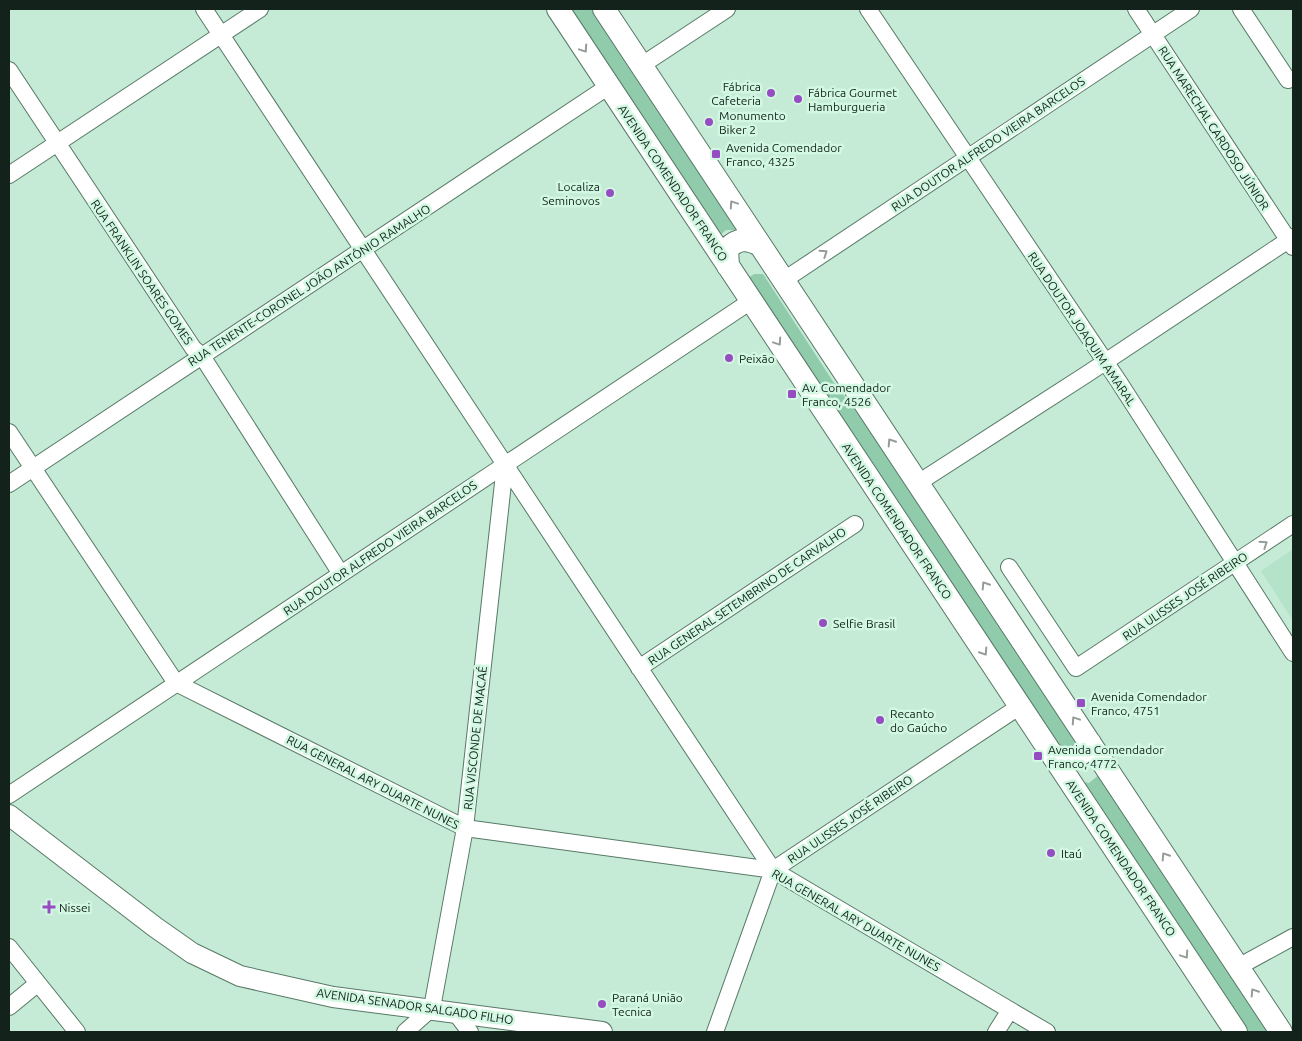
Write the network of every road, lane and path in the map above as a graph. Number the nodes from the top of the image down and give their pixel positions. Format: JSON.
{"nodes":[{"id":1,"x":204,"y":9,"type":"edge"},
{"id":2,"x":260,"y":9,"type":"edge"},
{"id":3,"x":558,"y":9,"type":"edge"},
{"id":4,"x":604,"y":9,"type":"edge"},
{"id":5,"x":727,"y":9,"type":"edge"},
{"id":6,"x":868,"y":9,"type":"edge"},
{"id":7,"x":1136,"y":9,"type":"edge"},
{"id":8,"x":1192,"y":9,"type":"edge"},
{"id":9,"x":1241,"y":9,"type":"edge"},
{"id":10,"x":221,"y":35,"type":"junction"},
{"id":11,"x":1153,"y":35,"type":"junction"},
{"id":12,"x":642,"y":65,"type":"junction"},
{"id":13,"x":9,"y":70,"type":"edge"},
{"id":14,"x":1288,"y":80,"type":"dead end"},
{"id":15,"x":609,"y":86,"type":"junction"},
{"id":16,"x":56,"y":144,"type":"junction"},
{"id":17,"x":966,"y":158,"type":"junction"},
{"id":18,"x":9,"y":175,"type":"edge"},
{"id":19,"x":1292,"y":241,"type":"edge"},
{"id":20,"x":760,"y":245,"type":"junction"},
{"id":21,"x":363,"y":249,"type":"junction"},
{"id":22,"x":728,"y":266,"type":"junction"},
{"id":23,"x":784,"y":280,"type":"junction"},
{"id":24,"x":751,"y":301,"type":"junction"},
{"id":25,"x":202,"y":356,"type":"junction"},
{"id":26,"x":1105,"y":362,"type":"junction"},
{"id":27,"x":9,"y":432,"type":"edge"},
{"id":28,"x":505,"y":465,"type":"junction"},
{"id":29,"x":32,"y":468,"type":"junction"},
{"id":30,"x":918,"y":482,"type":"junction"},
{"id":31,"x":9,"y":484,"type":"edge"},
{"id":32,"x":855,"y":524,"type":"dead end"},
{"id":33,"x":1293,"y":524,"type":"edge"},
{"id":34,"x":1234,"y":563,"type":"junction"},
{"id":35,"x":1009,"y":568,"type":"dead end"},
{"id":36,"x":341,"y":574,"type":"junction"},
{"id":37,"x":1293,"y":652,"type":"edge"},
{"id":38,"x":639,"y":668,"type":"junction"},
{"id":39,"x":176,"y":683,"type":"junction"},
{"id":40,"x":1020,"y":706,"type":"junction"},
{"id":41,"x":1090,"y":743,"type":"junction"},
{"id":42,"x":1052,"y":754,"type":"junction"},
{"id":43,"x":9,"y":795,"type":"edge"},
{"id":44,"x":9,"y":816,"type":"edge"},
{"id":45,"x":465,"y":828,"type":"junction"},
{"id":46,"x":773,"y":870,"type":"junction"},
{"id":47,"x":1293,"y":937,"type":"edge"},
{"id":48,"x":9,"y":947,"type":"edge"},
{"id":49,"x":1238,"y":967,"type":"junction"},
{"id":50,"x":37,"y":984,"type":"junction"},
{"id":51,"x":9,"y":1007,"type":"edge"},
{"id":52,"x":432,"y":1008,"type":"junction"},
{"id":53,"x":1010,"y":1010,"type":"junction"},
{"id":54,"x":454,"y":1011,"type":"junction"},
{"id":55,"x":77,"y":1032,"type":"edge"},
{"id":56,"x":405,"y":1032,"type":"edge"},
{"id":57,"x":470,"y":1032,"type":"edge"},
{"id":58,"x":602,"y":1032,"type":"edge"},
{"id":59,"x":715,"y":1032,"type":"edge"},
{"id":60,"x":996,"y":1032,"type":"edge"},
{"id":61,"x":1047,"y":1032,"type":"edge"},
{"id":62,"x":1236,"y":1032,"type":"edge"},
{"id":63,"x":1281,"y":1032,"type":"edge"}],
"edges":[{"from":1,"to":10,"type":"street"},
{"from":2,"to":10,"type":"street"},
{"from":3,"to":15,"type":"highway","name":"AVENIDA COMENDADOR FRANCO","one_way":true},
{"from":4,"to":12,"type":"highway"},
{"from":5,"to":12,"type":"street"},
{"from":6,"to":17,"type":"street","name":"RUA DOUTOR JOAQUIM AMARAL"},
{"from":7,"to":11,"type":"street","name":"RUA MARECHAL CARDOSO JÚNIOR"},
{"from":8,"to":11,"type":"street","name":"RUA DOUTOR ALFREDO VIEIRA BARCELOS"},
{"from":9,"to":14,"type":"street"},
{"from":10,"to":16,"type":"street"},
{"from":10,"to":21,"type":"street"},
{"from":11,"to":17,"type":"street","name":"RUA DOUTOR ALFREDO VIEIRA BARCELOS"},
{"from":11,"to":19,"type":"street","name":"RUA MARECHAL CARDOSO JÚNIOR"},
{"from":20,"to":12,"type":"highway","one_way":true},
{"from":13,"to":16,"type":"street","name":"RUA FRANKLIN SOARES GOMES"},
{"from":15,"to":21,"type":"street","name":"RUA TENENTE-CORONEL JOÃO ANTÔNIO RAMALHO"},
{"from":15,"to":22,"type":"highway","name":"AVENIDA COMENDADOR FRANCO"},
{"from":16,"to":18,"type":"street"},
{"from":16,"to":25,"type":"street","name":"RUA FRANKLIN SOARES GOMES"},
{"from":23,"to":17,"type":"street","name":"RUA DOUTOR ALFREDO VIEIRA BARCELOS","one_way":true},
{"from":17,"to":26,"type":"street","name":"RUA DOUTOR JOAQUIM AMARAL"},
{"from":19,"to":26,"type":"street"},
{"from":20,"to":22,"type":"highway"},
{"from":20,"to":23,"type":"highway"},
{"from":21,"to":25,"type":"street","name":"RUA TENENTE-CORONEL JOÃO ANTÔNIO RAMALHO"},
{"from":21,"to":28,"type":"street"},
{"from":22,"to":24,"type":"highway","name":"AVENIDA COMENDADOR FRANCO"},
{"from":30,"to":23,"type":"highway","one_way":true},
{"from":24,"to":28,"type":"street","name":"RUA DOUTOR ALFREDO VIEIRA BARCELOS"},
{"from":24,"to":40,"type":"highway","name":"AVENIDA COMENDADOR FRANCO","one_way":true},
{"from":25,"to":29,"type":"street","name":"RUA TENENTE-CORONEL JOÃO ANTÔNIO RAMALHO"},
{"from":25,"to":36,"type":"street","name":"RUA FRANKLIN SOARES GOMES"},
{"from":26,"to":30,"type":"street"},
{"from":26,"to":34,"type":"street","name":"RUA DOUTOR JOAQUIM AMARAL"},
{"from":27,"to":29,"type":"street","name":"RUA GENERAL ARY DUARTE NUNES"},
{"from":28,"to":36,"type":"street","name":"RUA DOUTOR ALFREDO VIEIRA BARCELOS"},
{"from":28,"to":38,"type":"street"},
{"from":28,"to":45,"type":"street","name":"RUA VISCONDE DE MACAÉ"},
{"from":29,"to":31,"type":"street","name":"RUA TENENTE-CORONEL JOÃO ANTÔNIO RAMALHO"},
{"from":29,"to":39,"type":"street","name":"RUA GENERAL ARY DUARTE NUNES"},
{"from":41,"to":30,"type":"highway","one_way":true},
{"from":32,"to":38,"type":"street","name":"RUA GENERAL SETEMBRINO DE CARVALHO"},
{"from":34,"to":33,"type":"street","name":"RUA ULISSES JOSÉ RIBEIRO","one_way":true},
{"from":34,"to":35,"type":"street","name":"RUA ULISSES JOSÉ RIBEIRO"},
{"from":34,"to":37,"type":"street","name":"RUA DOUTOR JOAQUIM AMARAL"},
{"from":36,"to":39,"type":"street","name":"RUA DOUTOR ALFREDO VIEIRA BARCELOS"},
{"from":38,"to":46,"type":"street"},
{"from":39,"to":43,"type":"street","name":"RUA DOUTOR ALFREDO VIEIRA BARCELOS"},
{"from":39,"to":45,"type":"street","name":"RUA GENERAL ARY DUARTE NUNES"},
{"from":40,"to":42,"type":"highway","name":"AVENIDA COMENDADOR FRANCO"},
{"from":40,"to":46,"type":"street","name":"RUA ULISSES JOSÉ RIBEIRO"},
{"from":41,"to":42,"type":"highway"},
{"from":49,"to":41,"type":"highway","one_way":true},
{"from":42,"to":62,"type":"highway","name":"AVENIDA COMENDADOR FRANCO","one_way":true},
{"from":44,"to":52,"type":"main road","name":"AVENIDA SENADOR SALGADO FILHO"},
{"from":45,"to":46,"type":"street","name":"RUA GENERAL ARY DUARTE NUNES"},
{"from":45,"to":52,"type":"street","name":"RUA VISCONDE DE MACAÉ"},
{"from":46,"to":53,"type":"street","name":"RUA GENERAL ARY DUARTE NUNES"},
{"from":46,"to":59,"type":"street","name":"RUA ULISSES JOSÉ RIBEIRO"},
{"from":47,"to":49,"type":"street"},
{"from":48,"to":50,"type":"street"},
{"from":63,"to":49,"type":"highway","one_way":true},
{"from":50,"to":51,"type":"street"},
{"from":50,"to":55,"type":"street"},
{"from":52,"to":54,"type":"main road","name":"AVENIDA SENADOR SALGADO FILHO"},
{"from":52,"to":56,"type":"street"},
{"from":53,"to":60,"type":"street"},
{"from":53,"to":61,"type":"street","name":"RUA GENERAL ARY DUARTE NUNES"},
{"from":54,"to":57,"type":"street"},
{"from":54,"to":58,"type":"main road","name":"AVENIDA SENADOR SALGADO FILHO"}]}
